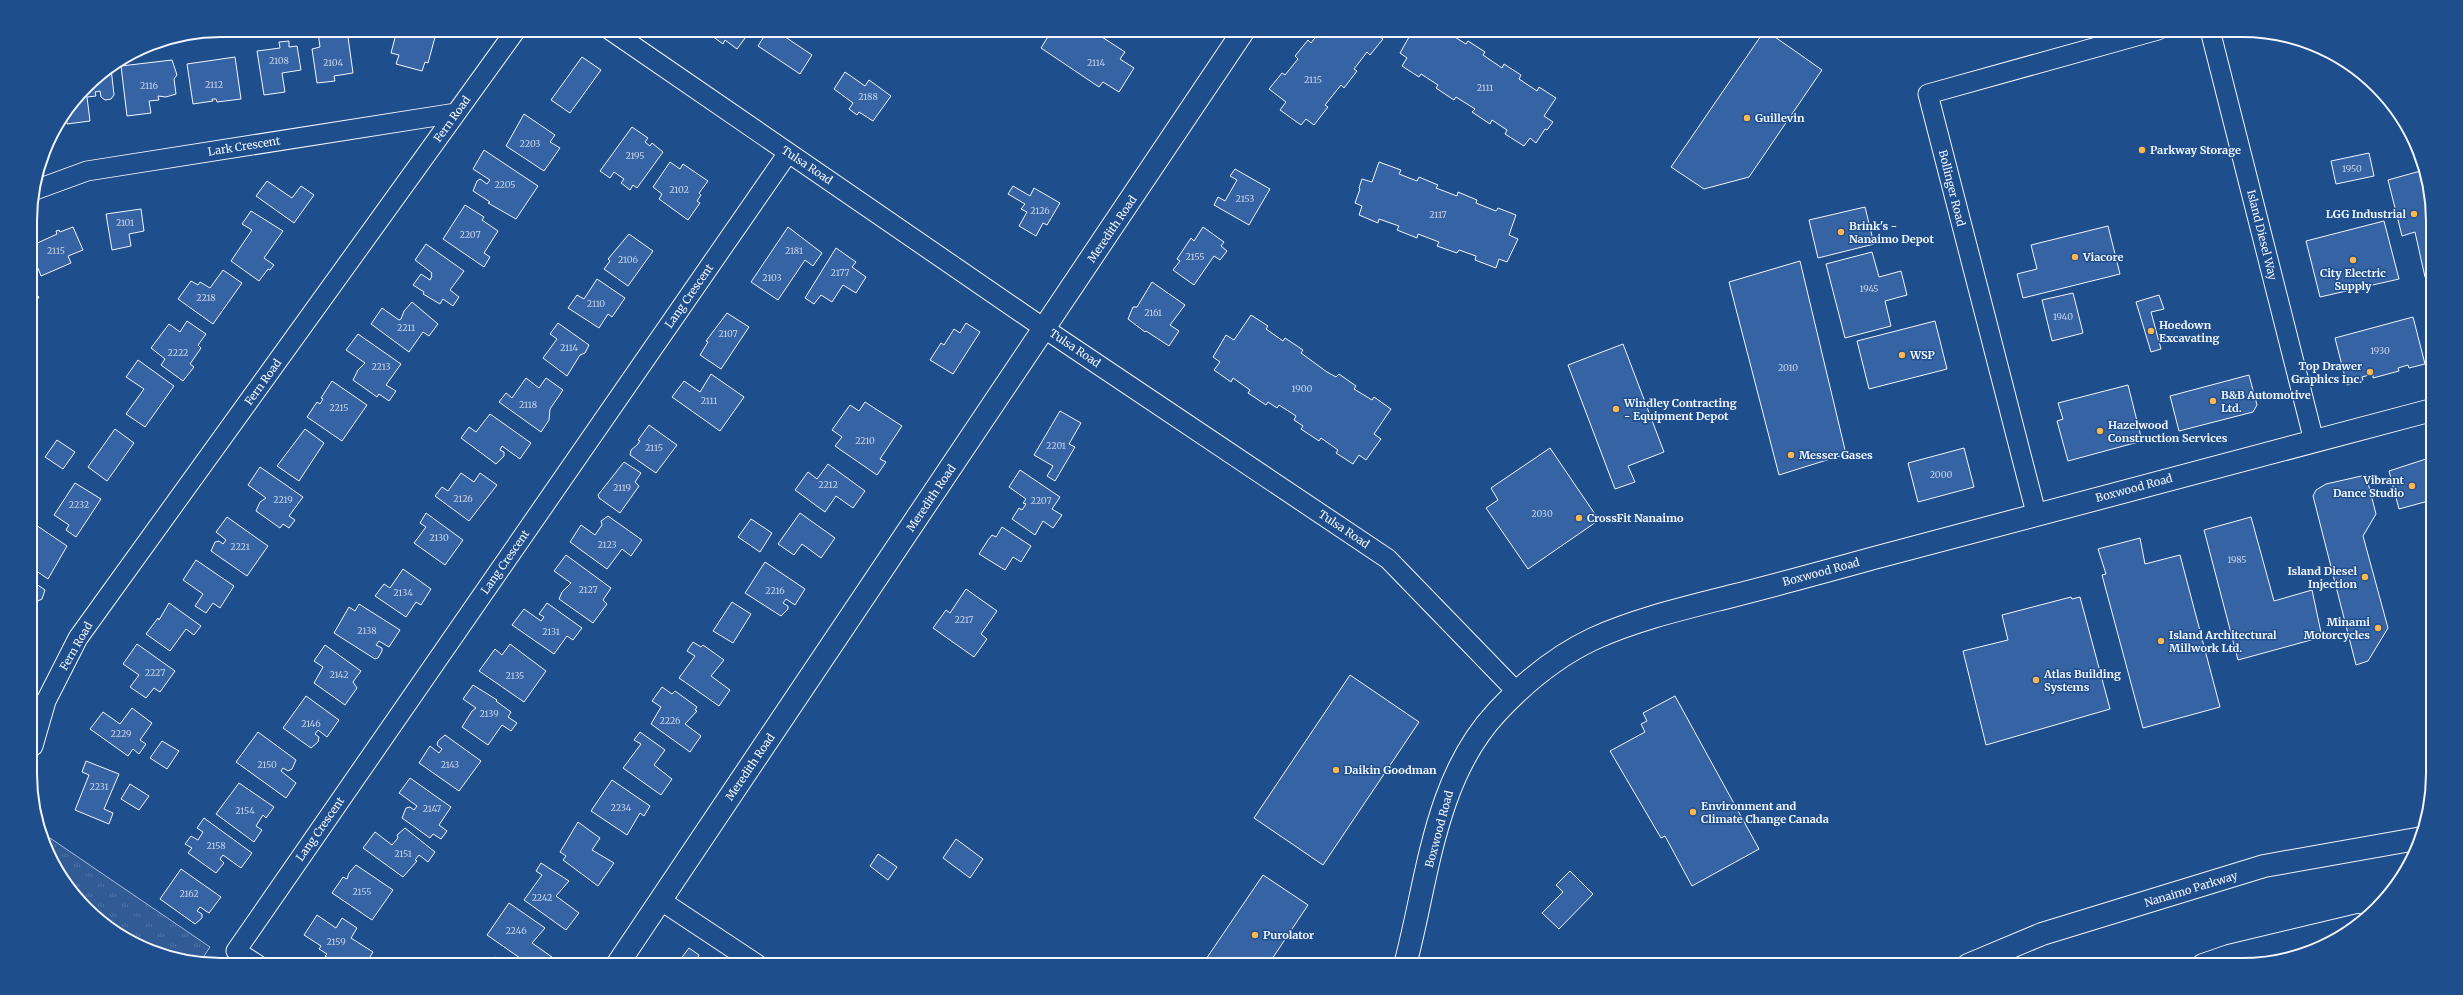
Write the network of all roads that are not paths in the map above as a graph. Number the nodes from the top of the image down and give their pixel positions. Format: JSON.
{"nodes":[{"id":1,"x":511,"y":37,"type":"edge"},
{"id":2,"x":620,"y":37,"type":"edge"},
{"id":3,"x":1239,"y":37,"type":"edge"},
{"id":4,"x":2133,"y":37,"type":"edge"},
{"id":5,"x":2212,"y":37,"type":"edge"},
{"id":6,"x":456,"y":112,"type":"junction"},
{"id":7,"x":788,"y":153,"type":"junction"},
{"id":8,"x":41,"y":188,"type":"edge"},
{"id":9,"x":1045,"y":329,"type":"junction"},
{"id":10,"x":2426,"y":412,"type":"edge"},
{"id":11,"x":2314,"y":440,"type":"junction"},
{"id":12,"x":2036,"y":513,"type":"junction"},
{"id":13,"x":1518,"y":692,"type":"junction"},
{"id":14,"x":37,"y":732,"type":"edge"},
{"id":15,"x":2414,"y":839,"type":"edge"},
{"id":16,"x":660,"y":900,"type":"junction"},
{"id":17,"x":2340,"y":930,"type":"edge"},
{"id":18,"x":247,"y":958,"type":"edge"},
{"id":19,"x":621,"y":958,"type":"edge"},
{"id":20,"x":747,"y":958,"type":"edge"},
{"id":21,"x":1407,"y":958,"type":"edge"},
{"id":22,"x":1985,"y":958,"type":"edge"},
{"id":23,"x":2223,"y":958,"type":"edge"}],
"edges":[{"from":1,"to":6,"type":"street","name":"Fern Road"},
{"from":2,"to":7,"type":"street","name":"Tulsa Road"},
{"from":3,"to":9,"type":"main road","name":"Meredith Road"},
{"from":4,"to":12,"type":"street","name":"Bollinger Road"},
{"from":5,"to":11,"type":"street","name":"Island Diesel Way"},
{"from":6,"to":8,"type":"street","name":"Lark Crescent"},
{"from":6,"to":14,"type":"street","name":"Fern Road"},
{"from":7,"to":9,"type":"street","name":"Tulsa Road"},
{"from":7,"to":18,"type":"street","name":"Lang Crescent"},
{"from":9,"to":13,"type":"street","name":"Tulsa Road"},
{"from":9,"to":16,"type":"main road","name":"Meredith Road"},
{"from":10,"to":11,"type":"main road","name":"Boxwood Road"},
{"from":11,"to":12,"type":"main road","name":"Boxwood Road"},
{"from":12,"to":13,"type":"main road","name":"Boxwood Road"},
{"from":13,"to":21,"type":"main road","name":"Boxwood Road"},
{"from":15,"to":22,"type":"main road","name":"Nanaimo Parkway"},
{"from":16,"to":19,"type":"main road","name":"Meredith Road"},
{"from":16,"to":20,"type":"street"},
{"from":17,"to":23,"type":"main road"}]}
